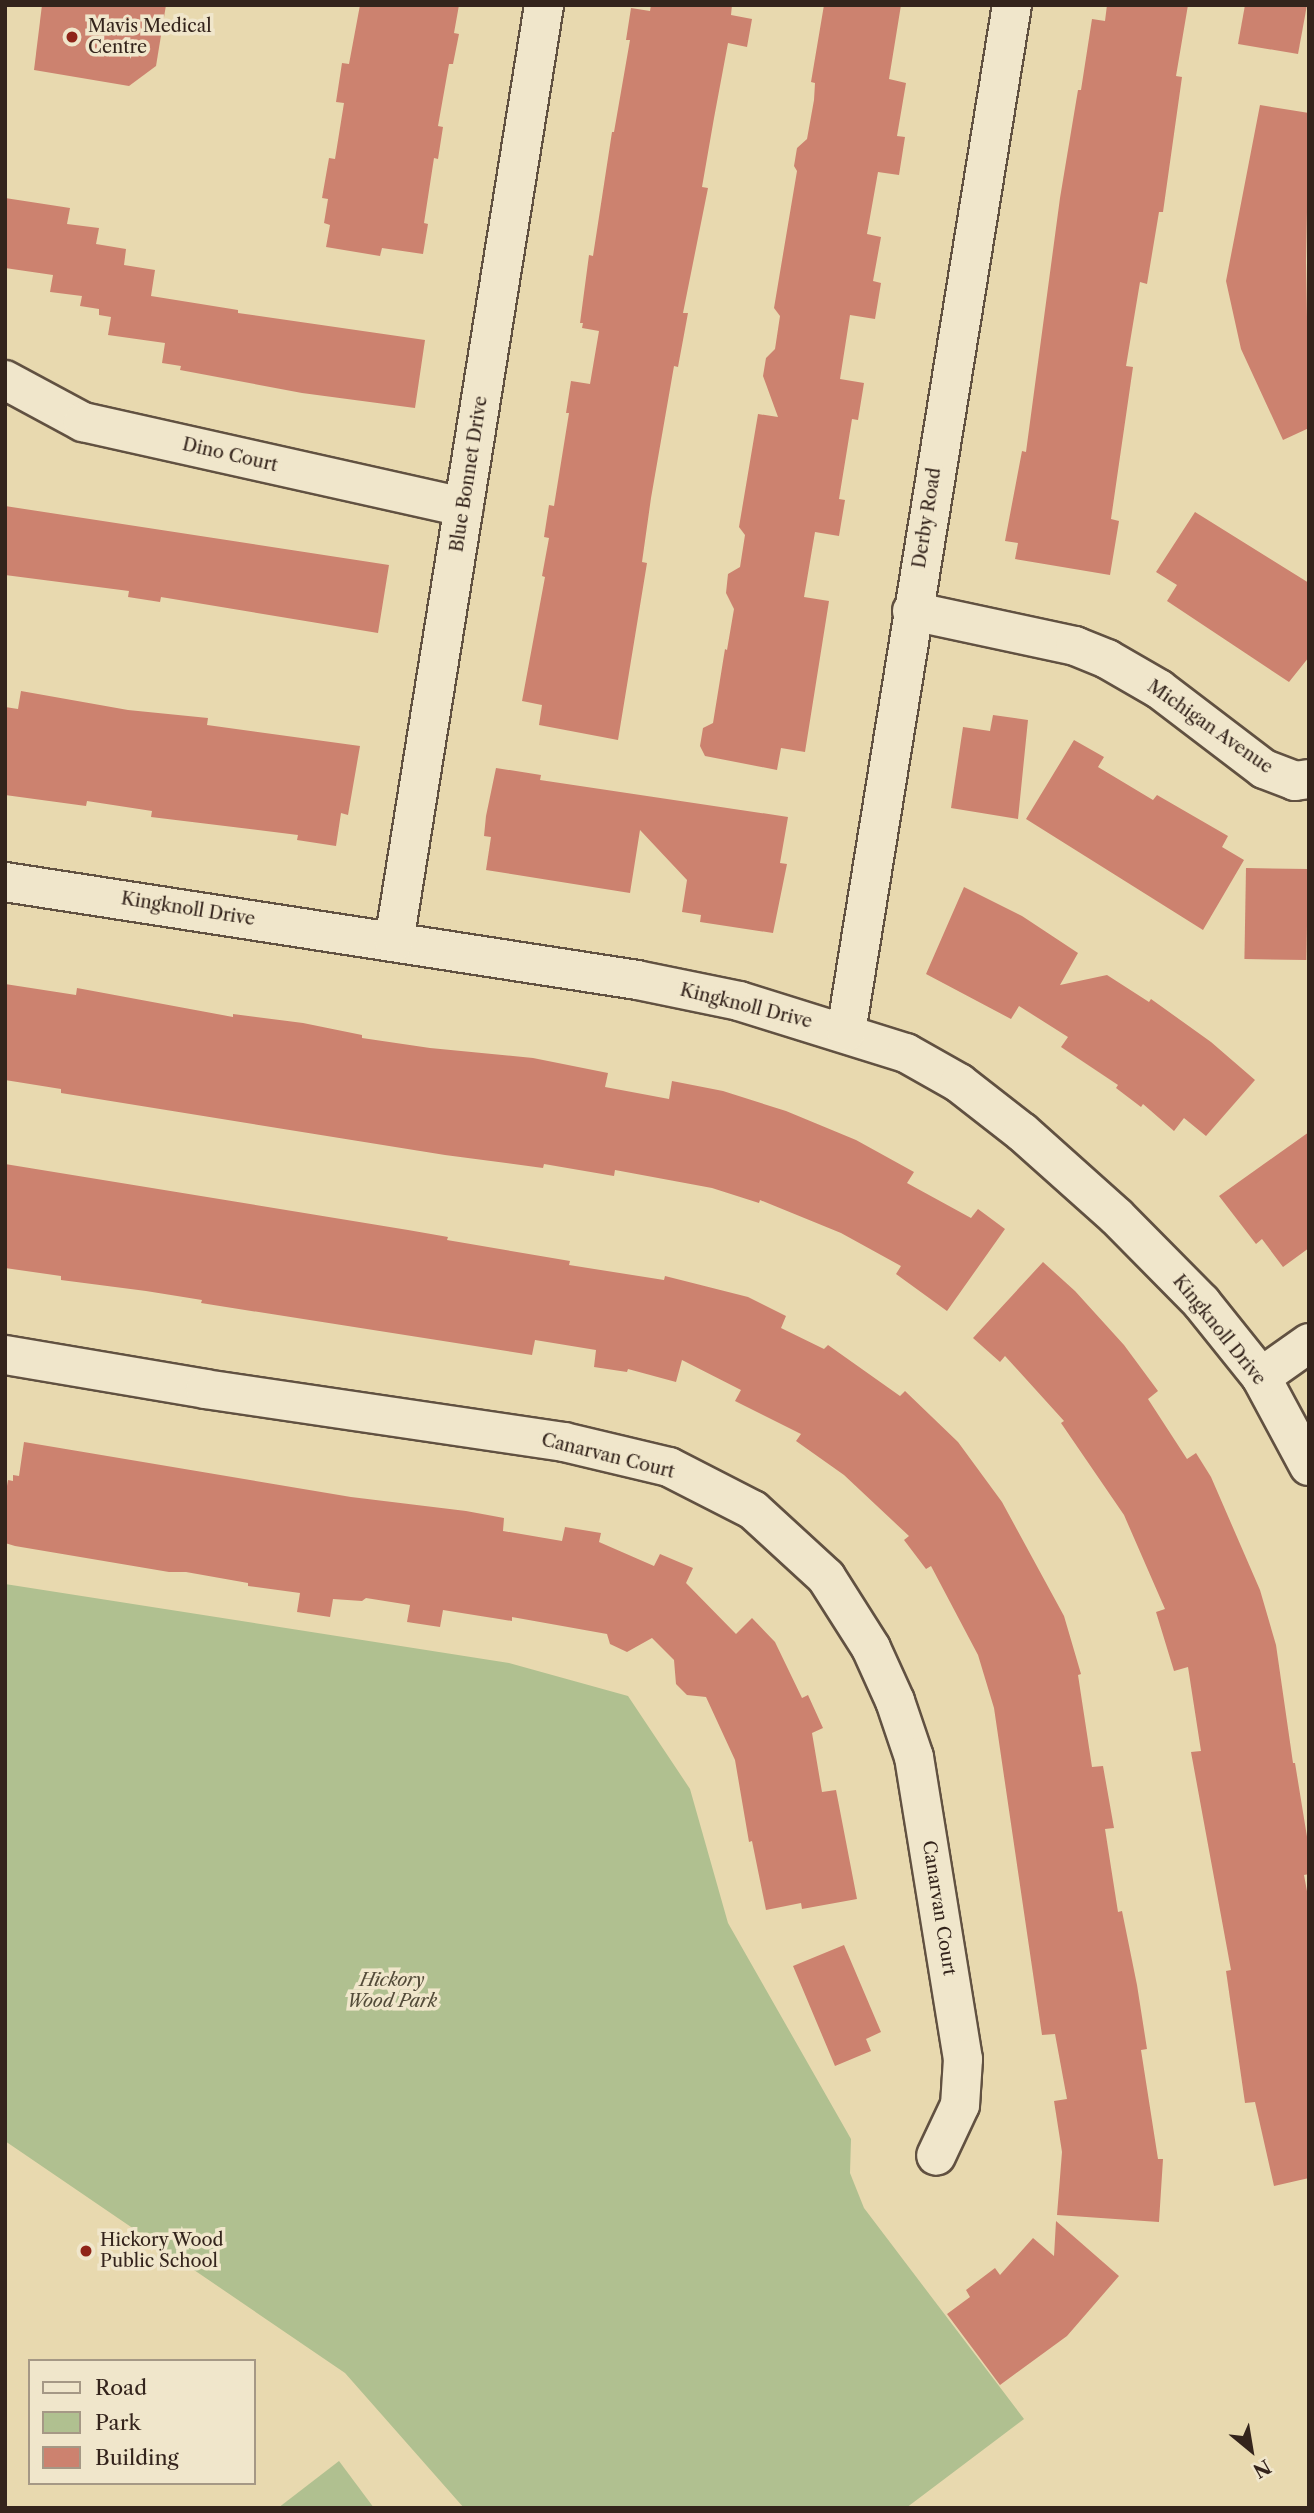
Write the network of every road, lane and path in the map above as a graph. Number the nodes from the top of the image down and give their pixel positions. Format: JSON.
{"nodes":[{"id":1,"x":544,"y":5,"type":"edge"},
{"id":2,"x":1012,"y":5,"type":"edge"},
{"id":3,"x":5,"y":380,"type":"edge"},
{"id":4,"x":464,"y":507,"type":"junction"},
{"id":5,"x":912,"y":611,"type":"junction"},
{"id":6,"x":1309,"y":779,"type":"edge"},
{"id":7,"x":5,"y":882,"type":"edge"},
{"id":8,"x":394,"y":942,"type":"junction"},
{"id":9,"x":846,"y":1032,"type":"junction"},
{"id":10,"x":1309,"y":1342,"type":"edge"},
{"id":11,"x":5,"y":1354,"type":"edge"},
{"id":12,"x":1261,"y":1377,"type":"junction"},
{"id":13,"x":1309,"y":1466,"type":"edge"},
{"id":14,"x":936,"y":2156,"type":"dead end"}],
"edges":[{"from":1,"to":4,"type":"street","name":"Blue Bonnet Drive"},
{"from":2,"to":5,"type":"street","name":"Derby Road"},
{"from":3,"to":4,"type":"street","name":"Dino Court"},
{"from":4,"to":8,"type":"street","name":"Blue Bonnet Drive"},
{"from":5,"to":6,"type":"street","name":"Michigan Avenue"},
{"from":5,"to":9,"type":"street","name":"Derby Road"},
{"from":7,"to":8,"type":"street","name":"Kingknoll Drive"},
{"from":8,"to":9,"type":"street","name":"Kingknoll Drive"},
{"from":9,"to":12,"type":"street","name":"Kingknoll Drive"},
{"from":10,"to":12,"type":"street"},
{"from":11,"to":14,"type":"street","name":"Canarvan Court"},
{"from":12,"to":13,"type":"street","name":"Kingknoll Drive"}]}
